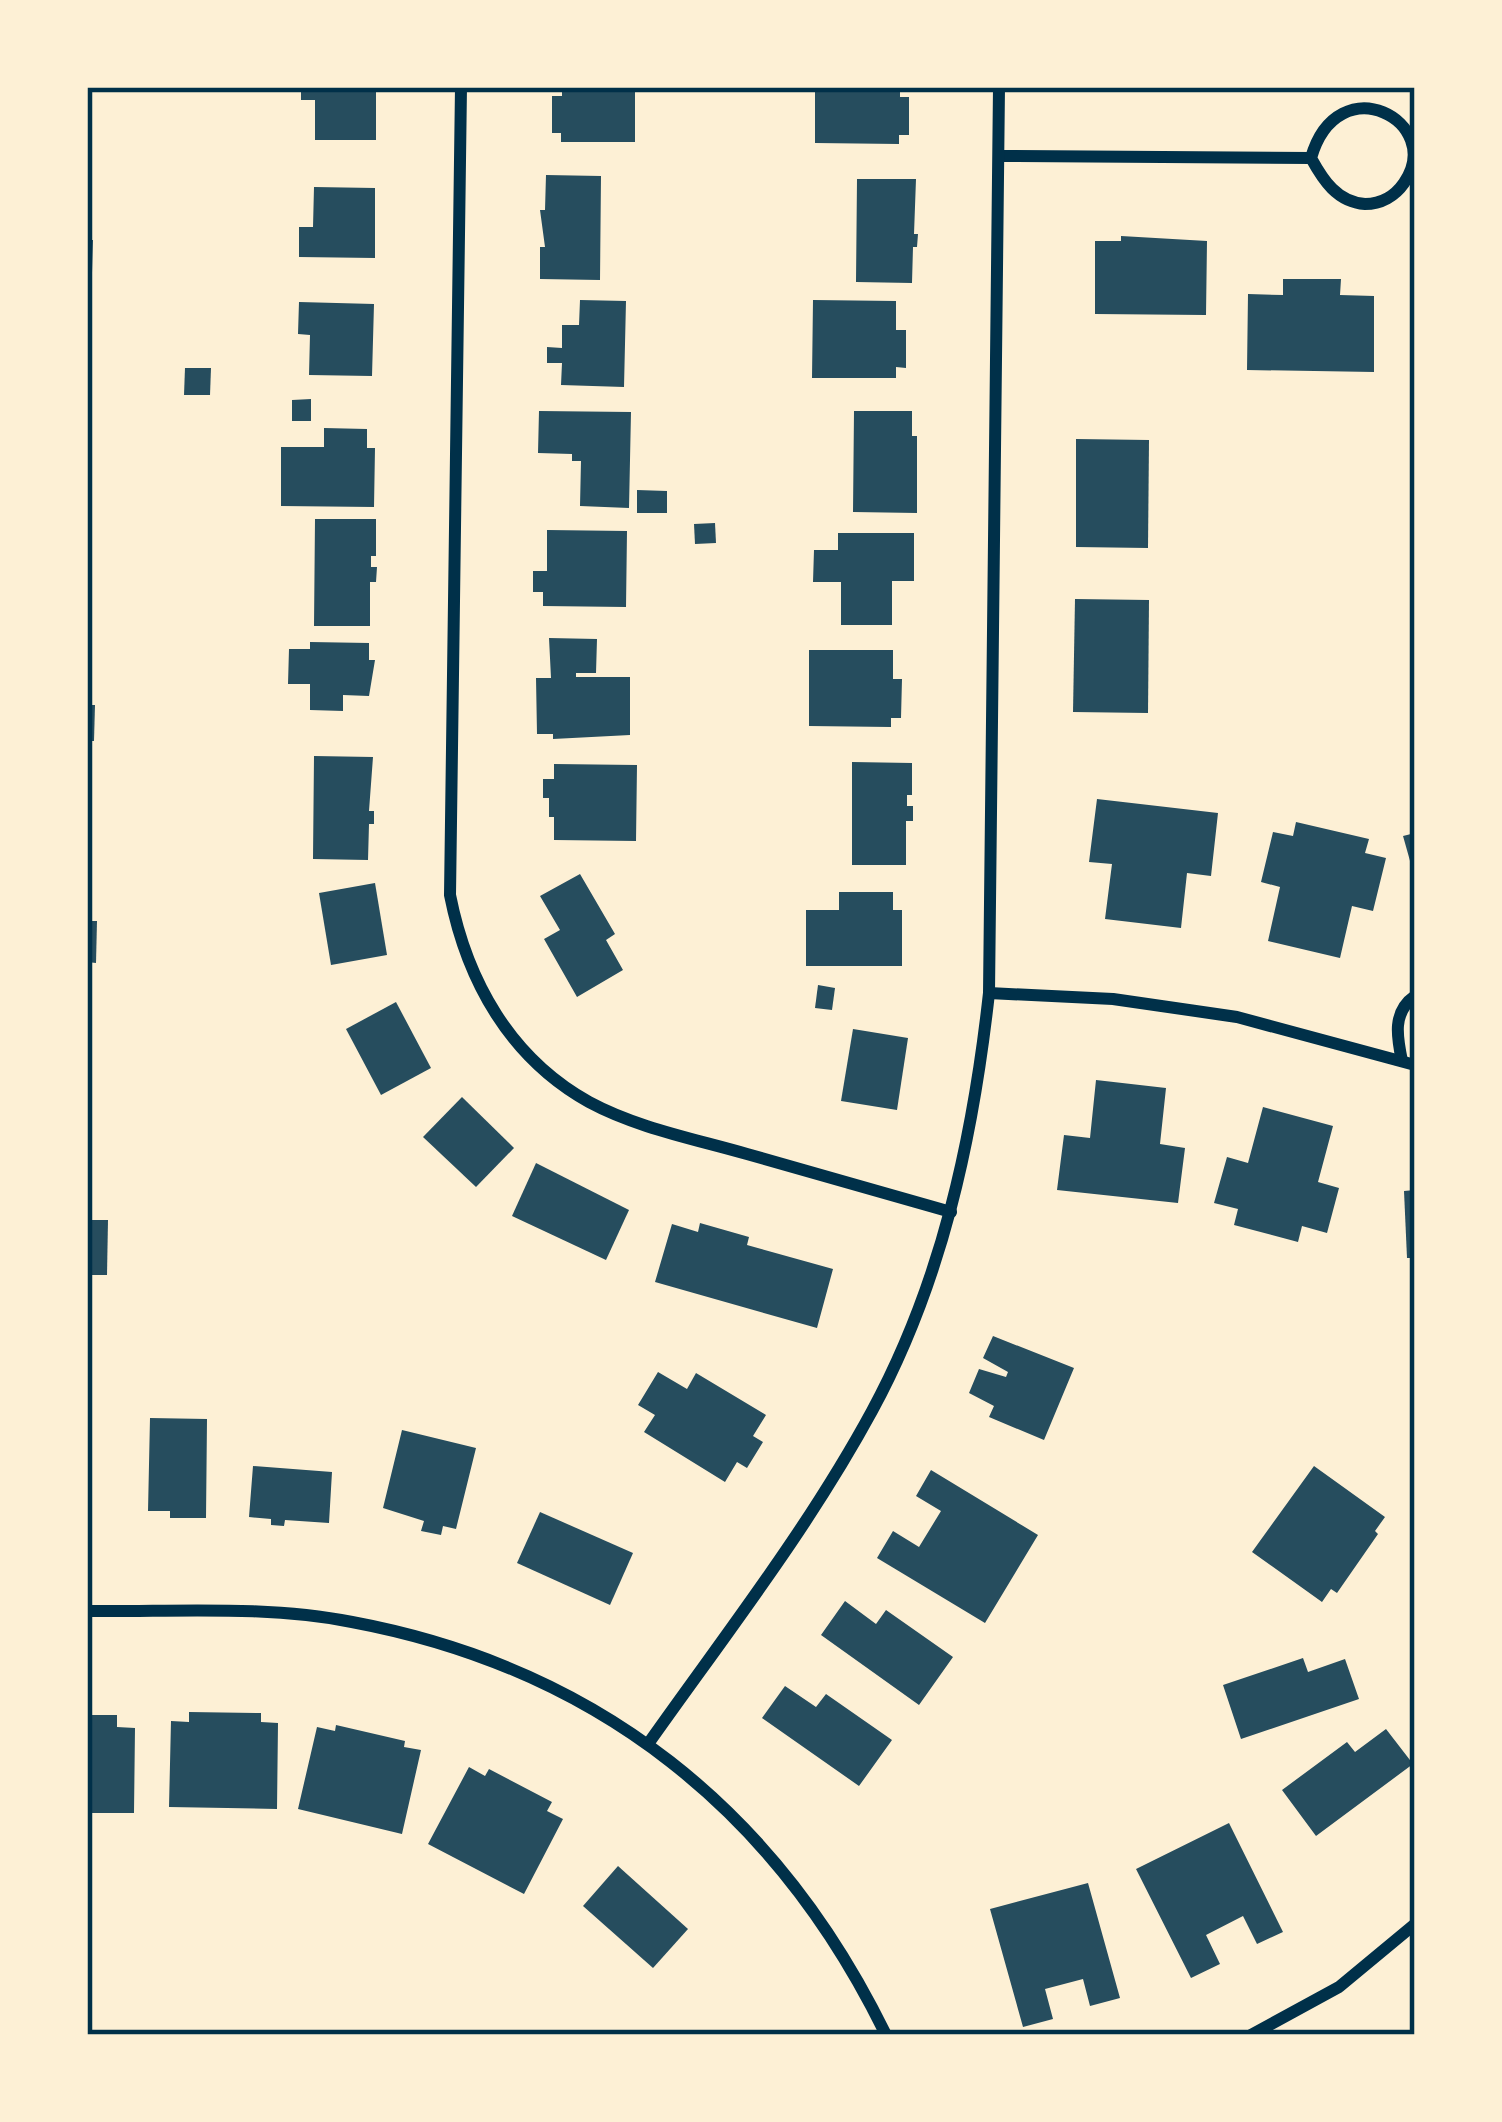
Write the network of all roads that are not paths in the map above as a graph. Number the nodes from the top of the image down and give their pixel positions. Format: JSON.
{"nodes":[{"id":1,"x":461,"y":87,"type":"edge"},
{"id":2,"x":1000,"y":87,"type":"edge"},
{"id":3,"x":999,"y":156,"type":"junction"},
{"id":4,"x":1311,"y":158,"type":"junction"},
{"id":5,"x":988,"y":993,"type":"junction"},
{"id":6,"x":1415,"y":996,"type":"edge"},
{"id":7,"x":1408,"y":1063,"type":"edge"},
{"id":8,"x":951,"y":1212,"type":"junction"},
{"id":9,"x":87,"y":1611,"type":"edge"},
{"id":10,"x":648,"y":1744,"type":"junction"},
{"id":11,"x":1415,"y":1924,"type":"edge"},
{"id":12,"x":886,"y":2035,"type":"edge"},
{"id":13,"x":1251,"y":2035,"type":"edge"}],
"edges":[{"from":1,"to":8,"type":"street"},
{"from":2,"to":3,"type":"street"},
{"from":3,"to":4,"type":"street"},
{"from":3,"to":5,"type":"street"},
{"from":4,"to":4,"type":"street"},
{"from":5,"to":7,"type":"street"},
{"from":5,"to":8,"type":"street"},
{"from":6,"to":7,"type":"street"},
{"from":8,"to":10,"type":"street"},
{"from":9,"to":10,"type":"street"},
{"from":10,"to":12,"type":"street"},
{"from":11,"to":13,"type":"street"}]}
